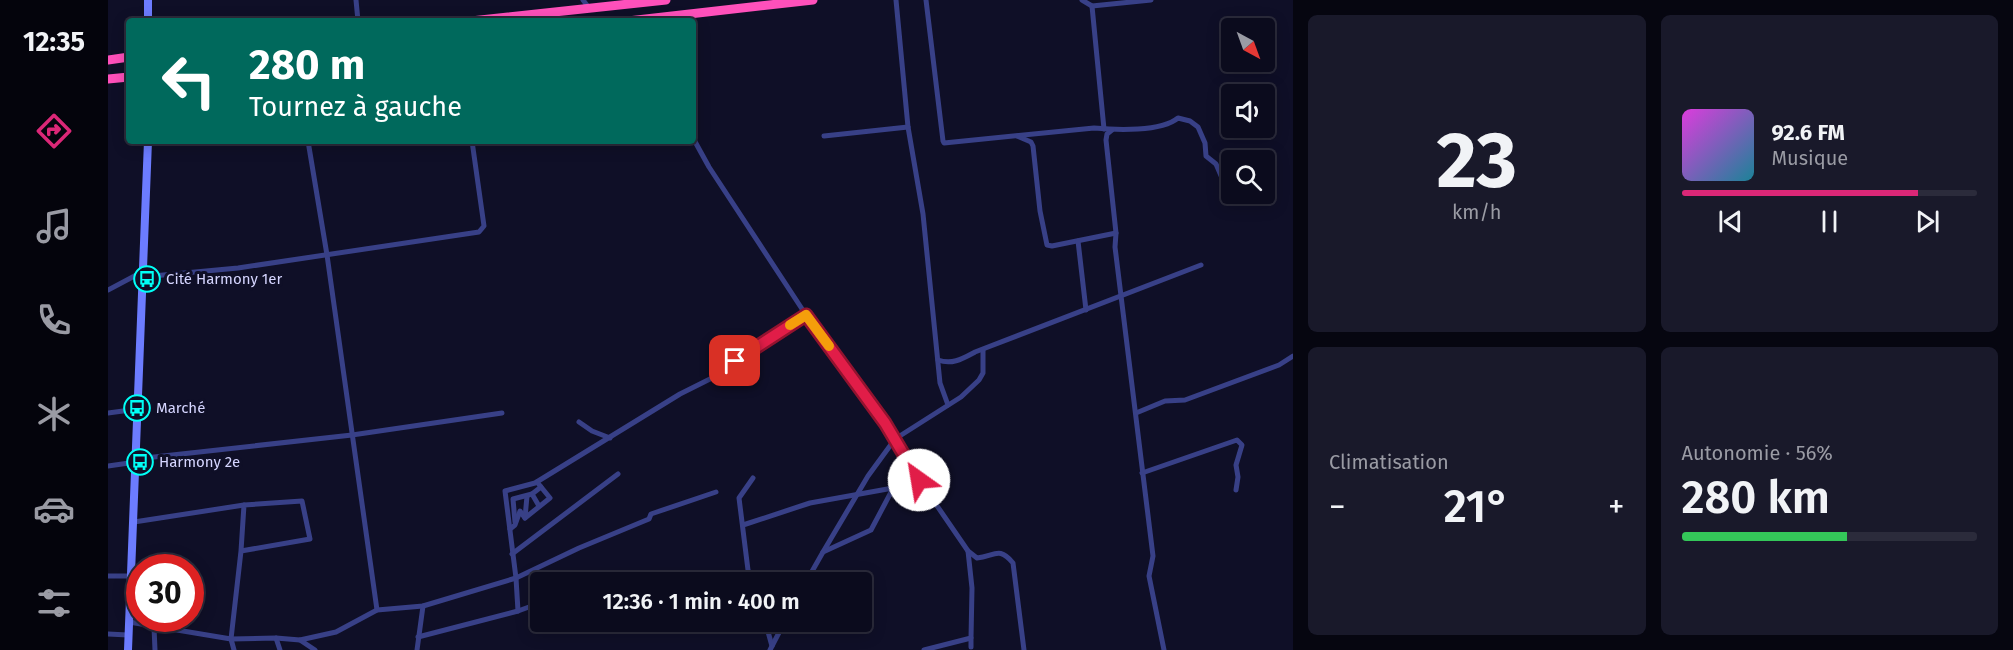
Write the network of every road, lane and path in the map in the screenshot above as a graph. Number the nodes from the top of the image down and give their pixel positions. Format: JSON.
{"nodes":[{"id":1,"x":148,"y":0,"type":"edge"},
{"id":2,"x":356,"y":0,"type":"edge"},
{"id":3,"x":666,"y":0,"type":"edge"},
{"id":4,"x":813,"y":0,"type":"edge"},
{"id":5,"x":897,"y":0,"type":"edge"},
{"id":6,"x":926,"y":0,"type":"edge"},
{"id":7,"x":1082,"y":0,"type":"edge"},
{"id":8,"x":1151,"y":0,"type":"edge"},
{"id":9,"x":608,"y":3,"type":"edge"},
{"id":10,"x":586,"y":4,"type":"edge"},
{"id":11,"x":1092,"y":6,"type":"junction"},
{"id":12,"x":148,"y":18,"type":"edge"},
{"id":13,"x":358,"y":18,"type":"edge"},
{"id":14,"x":491,"y":18,"type":"edge"},
{"id":15,"x":654,"y":18,"type":"edge"},
{"id":16,"x":126,"y":57,"type":"edge"},
{"id":17,"x":108,"y":60,"type":"edge"},
{"id":18,"x":126,"y":77,"type":"edge"},
{"id":19,"x":108,"y":79,"type":"edge"},
{"id":20,"x":908,"y":127,"type":"junction"},
{"id":21,"x":1104,"y":129,"type":"junction"},
{"id":22,"x":1112,"y":130,"type":"junction"},
{"id":23,"x":824,"y":136,"type":"dead end"},
{"id":24,"x":1016,"y":136,"type":"junction"},
{"id":25,"x":696,"y":143,"type":"edge"},
{"id":26,"x":148,"y":144,"type":"edge"},
{"id":27,"x":308,"y":144,"type":"edge"},
{"id":28,"x":472,"y":144,"type":"edge"},
{"id":29,"x":1221,"y":176,"type":"edge"},
{"id":30,"x":1116,"y":233,"type":"junction"},
{"id":31,"x":1078,"y":241,"type":"junction"},
{"id":32,"x":327,"y":255,"type":"junction"},
{"id":33,"x":1201,"y":265,"type":"dead end"},
{"id":34,"x":142,"y":274,"type":"junction"},
{"id":35,"x":108,"y":290,"type":"edge"},
{"id":36,"x":1121,"y":297,"type":"junction"},
{"id":37,"x":1086,"y":310,"type":"junction"},
{"id":38,"x":806,"y":315,"type":"junction"},
{"id":39,"x":983,"y":350,"type":"junction"},
{"id":40,"x":1293,"y":356,"type":"edge"},
{"id":41,"x":938,"y":360,"type":"junction"},
{"id":42,"x":948,"y":405,"type":"junction"},
{"id":43,"x":138,"y":409,"type":"junction"},
{"id":44,"x":1136,"y":412,"type":"junction"},
{"id":45,"x":108,"y":413,"type":"edge"},
{"id":46,"x":502,"y":413,"type":"dead end"},
{"id":47,"x":579,"y":422,"type":"dead end"},
{"id":48,"x":352,"y":435,"type":"junction"},
{"id":49,"x":610,"y":438,"type":"junction"},
{"id":50,"x":895,"y":439,"type":"junction"},
{"id":51,"x":136,"y":461,"type":"junction"},
{"id":52,"x":907,"y":462,"type":"junction"},
{"id":53,"x":108,"y":466,"type":"edge"},
{"id":54,"x":1142,"y":472,"type":"junction"},
{"id":55,"x":618,"y":474,"type":"dead end"},
{"id":56,"x":753,"y":478,"type":"dead end"},
{"id":57,"x":539,"y":485,"type":"junction"},
{"id":58,"x":893,"y":488,"type":"junction"},
{"id":59,"x":1236,"y":490,"type":"dead end"},
{"id":60,"x":716,"y":492,"type":"dead end"},
{"id":61,"x":530,"y":495,"type":"junction"},
{"id":62,"x":856,"y":496,"type":"junction"},
{"id":63,"x":244,"y":505,"type":"junction"},
{"id":64,"x":539,"y":506,"type":"junction"},
{"id":65,"x":525,"y":518,"type":"junction"},
{"id":66,"x":134,"y":522,"type":"junction"},
{"id":67,"x":743,"y":525,"type":"junction"},
{"id":68,"x":512,"y":527,"type":"junction"},
{"id":69,"x":241,"y":551,"type":"junction"},
{"id":70,"x":969,"y":551,"type":"junction"},
{"id":71,"x":823,"y":552,"type":"junction"},
{"id":72,"x":132,"y":554,"type":"edge"},
{"id":73,"x":512,"y":554,"type":"junction"},
{"id":74,"x":749,"y":572,"type":"edge"},
{"id":75,"x":812,"y":572,"type":"edge"},
{"id":76,"x":108,"y":576,"type":"edge"},
{"id":77,"x":126,"y":576,"type":"edge"},
{"id":78,"x":516,"y":578,"type":"junction"},
{"id":79,"x":423,"y":606,"type":"junction"},
{"id":80,"x":530,"y":607,"type":"edge"},
{"id":81,"x":377,"y":610,"type":"junction"},
{"id":82,"x":518,"y":611,"type":"junction"},
{"id":83,"x":128,"y":632,"type":"edge"},
{"id":84,"x":154,"y":632,"type":"edge"},
{"id":85,"x":186,"y":632,"type":"edge"},
{"id":86,"x":767,"y":632,"type":"edge"},
{"id":87,"x":780,"y":632,"type":"edge"},
{"id":88,"x":108,"y":634,"type":"edge"},
{"id":89,"x":128,"y":635,"type":"junction"},
{"id":90,"x":418,"y":637,"type":"junction"},
{"id":91,"x":276,"y":638,"type":"junction"},
{"id":92,"x":970,"y":638,"type":"junction"},
{"id":93,"x":231,"y":639,"type":"junction"},
{"id":94,"x":300,"y":640,"type":"junction"},
{"id":95,"x":971,"y":647,"type":"dead end"},
{"id":96,"x":771,"y":649,"type":"edge"},
{"id":97,"x":128,"y":650,"type":"edge"},
{"id":98,"x":155,"y":650,"type":"edge"},
{"id":99,"x":234,"y":650,"type":"edge"},
{"id":100,"x":280,"y":650,"type":"edge"},
{"id":101,"x":315,"y":650,"type":"edge"},
{"id":102,"x":417,"y":650,"type":"edge"},
{"id":103,"x":924,"y":650,"type":"edge"},
{"id":104,"x":1024,"y":650,"type":"edge"},
{"id":105,"x":1164,"y":650,"type":"edge"}],
"edges":[{"from":1,"to":12,"type":"street"},
{"from":2,"to":13,"type":"street"},
{"from":3,"to":9,"type":"highway"},
{"from":4,"to":15,"type":"highway"},
{"from":5,"to":20,"type":"street"},
{"from":6,"to":24,"type":"street"},
{"from":7,"to":11,"type":"street"},
{"from":8,"to":11,"type":"street"},
{"from":9,"to":10,"type":"highway"},
{"from":10,"to":14,"type":"highway"},
{"from":11,"to":21,"type":"street"},
{"from":16,"to":17,"type":"highway"},
{"from":18,"to":19,"type":"highway"},
{"from":20,"to":23,"type":"street"},
{"from":20,"to":41,"type":"street"},
{"from":21,"to":22,"type":"street"},
{"from":21,"to":24,"type":"street"},
{"from":22,"to":29,"type":"street"},
{"from":22,"to":30,"type":"street"},
{"from":24,"to":31,"type":"street"},
{"from":25,"to":38,"type":"street"},
{"from":26,"to":34,"type":"street"},
{"from":27,"to":32,"type":"street"},
{"from":28,"to":32,"type":"street"},
{"from":30,"to":31,"type":"street"},
{"from":30,"to":36,"type":"street"},
{"from":31,"to":37,"type":"street"},
{"from":32,"to":34,"type":"street"},
{"from":32,"to":48,"type":"street"},
{"from":33,"to":36,"type":"street"},
{"from":34,"to":35,"type":"street"},
{"from":34,"to":43,"type":"street"},
{"from":36,"to":37,"type":"street"},
{"from":36,"to":44,"type":"street"},
{"from":37,"to":39,"type":"street"},
{"from":38,"to":49,"type":"street"},
{"from":38,"to":50,"type":"street"},
{"from":39,"to":41,"type":"street"},
{"from":39,"to":42,"type":"street"},
{"from":40,"to":44,"type":"street"},
{"from":41,"to":42,"type":"street"},
{"from":42,"to":50,"type":"street"},
{"from":43,"to":45,"type":"street"},
{"from":43,"to":51,"type":"street"},
{"from":44,"to":54,"type":"street"},
{"from":46,"to":48,"type":"street"},
{"from":47,"to":49,"type":"street"},
{"from":48,"to":51,"type":"street"},
{"from":48,"to":81,"type":"street"},
{"from":49,"to":57,"type":"street"},
{"from":50,"to":52,"type":"street"},
{"from":50,"to":62,"type":"street"},
{"from":51,"to":53,"type":"street"},
{"from":51,"to":66,"type":"street"},
{"from":52,"to":58,"type":"street"},
{"from":52,"to":70,"type":"street"},
{"from":54,"to":59,"type":"street"},
{"from":54,"to":105,"type":"street"},
{"from":55,"to":73,"type":"street"},
{"from":56,"to":67,"type":"street"},
{"from":57,"to":61,"type":"street"},
{"from":57,"to":64,"type":"street"},
{"from":57,"to":68,"type":"street"},
{"from":58,"to":62,"type":"street"},
{"from":58,"to":71,"type":"street"},
{"from":60,"to":78,"type":"street"},
{"from":61,"to":64,"type":"street"},
{"from":61,"to":65,"type":"street"},
{"from":61,"to":68,"type":"street"},
{"from":62,"to":67,"type":"street"},
{"from":62,"to":71,"type":"street"},
{"from":63,"to":66,"type":"street"},
{"from":63,"to":69,"type":"street"},
{"from":63,"to":69,"type":"street"},
{"from":64,"to":65,"type":"street"},
{"from":65,"to":68,"type":"street"},
{"from":66,"to":72,"type":"street"},
{"from":67,"to":74,"type":"street"},
{"from":68,"to":73,"type":"street"},
{"from":69,"to":93,"type":"street"},
{"from":70,"to":92,"type":"street"},
{"from":70,"to":104,"type":"street"},
{"from":71,"to":75,"type":"street"},
{"from":73,"to":78,"type":"street"},
{"from":76,"to":77,"type":"street"},
{"from":78,"to":79,"type":"street"},
{"from":78,"to":82,"type":"street"},
{"from":79,"to":81,"type":"street"},
{"from":79,"to":90,"type":"street"},
{"from":80,"to":82,"type":"street"},
{"from":81,"to":94,"type":"street"},
{"from":82,"to":90,"type":"street"},
{"from":83,"to":89,"type":"street"},
{"from":84,"to":98,"type":"street"},
{"from":85,"to":93,"type":"street"},
{"from":86,"to":96,"type":"street"},
{"from":87,"to":96,"type":"street"},
{"from":88,"to":89,"type":"street"},
{"from":89,"to":97,"type":"street"},
{"from":90,"to":102,"type":"street"},
{"from":91,"to":93,"type":"street"},
{"from":91,"to":94,"type":"street"},
{"from":91,"to":100,"type":"street"},
{"from":92,"to":95,"type":"street"},
{"from":92,"to":103,"type":"street"},
{"from":93,"to":99,"type":"street"},
{"from":94,"to":101,"type":"street"}]}
